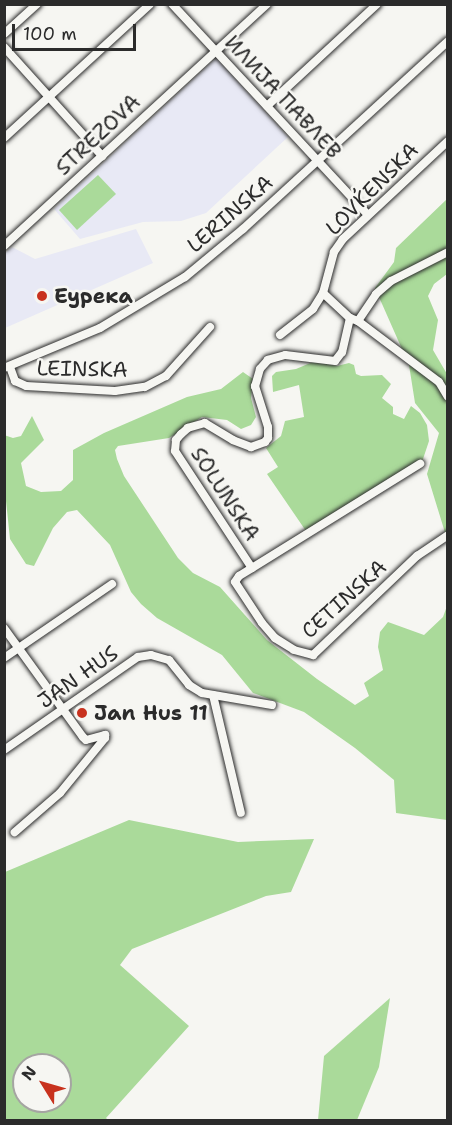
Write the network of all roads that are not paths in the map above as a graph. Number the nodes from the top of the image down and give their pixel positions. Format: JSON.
{"nodes":[{"id":1,"x":37,"y":4,"type":"edge"},
{"id":2,"x":150,"y":4,"type":"edge"},
{"id":3,"x":172,"y":4,"type":"edge"},
{"id":4,"x":267,"y":4,"type":"edge"},
{"id":5,"x":376,"y":4,"type":"edge"},
{"id":6,"x":4,"y":34,"type":"edge"},
{"id":7,"x":447,"y":41,"type":"edge"},
{"id":8,"x":4,"y":47,"type":"edge"},
{"id":9,"x":215,"y":51,"type":"junction"},
{"id":10,"x":50,"y":96,"type":"junction"},
{"id":11,"x":267,"y":106,"type":"junction"},
{"id":12,"x":4,"y":138,"type":"edge"},
{"id":13,"x":447,"y":141,"type":"edge"},
{"id":14,"x":102,"y":156,"type":"junction"},
{"id":15,"x":318,"y":161,"type":"junction"},
{"id":16,"x":367,"y":214,"type":"junction"},
{"id":17,"x":4,"y":246,"type":"edge"},
{"id":18,"x":447,"y":252,"type":"edge"},
{"id":19,"x":320,"y":299,"type":"junction"},
{"id":20,"x":354,"y":320,"type":"junction"},
{"id":21,"x":210,"y":327,"type":"dead end"},
{"id":22,"x":280,"y":335,"type":"dead end"},
{"id":23,"x":7,"y":368,"type":"edge"},
{"id":24,"x":447,"y":397,"type":"edge"},
{"id":25,"x":420,"y":464,"type":"dead end"},
{"id":26,"x":447,"y":535,"type":"edge"},
{"id":27,"x":252,"y":568,"type":"junction"},
{"id":28,"x":112,"y":584,"type":"dead end"},
{"id":29,"x":4,"y":628,"type":"edge"},
{"id":30,"x":19,"y":648,"type":"junction"},
{"id":31,"x":4,"y":658,"type":"edge"},
{"id":32,"x":213,"y":694,"type":"junction"},
{"id":33,"x":272,"y":705,"type":"dead end"},
{"id":34,"x":62,"y":710,"type":"junction"},
{"id":35,"x":4,"y":750,"type":"edge"},
{"id":36,"x":241,"y":813,"type":"dead end"},
{"id":37,"x":15,"y":832,"type":"dead end"}],
"edges":[{"from":1,"to":6,"type":"street"},
{"from":2,"to":10,"type":"street"},
{"from":3,"to":9,"type":"street","name":"ИЛИЈА ПАВЛЕВ"},
{"from":4,"to":9,"type":"street","name":"STREZOVA"},
{"from":5,"to":11,"type":"street"},
{"from":7,"to":15,"type":"street","name":"LERINSKA"},
{"from":8,"to":10,"type":"street"},
{"from":9,"to":11,"type":"street","name":"ИЛИЈА ПАВЛЕВ"},
{"from":9,"to":14,"type":"street","name":"STREZOVA"},
{"from":10,"to":12,"type":"street"},
{"from":10,"to":14,"type":"street"},
{"from":11,"to":15,"type":"street","name":"ИЛИЈА ПАВЛЕВ"},
{"from":13,"to":16,"type":"street","name":"LOVḰENSKA"},
{"from":14,"to":17,"type":"street","name":"STREZOVA"},
{"from":15,"to":16,"type":"street","name":"ИЛИЈА ПАВЛЕВ"},
{"from":15,"to":23,"type":"street","name":"LERINSKA"},
{"from":16,"to":19,"type":"street","name":"LOVḰENSKA"},
{"from":18,"to":20,"type":"street"},
{"from":19,"to":20,"type":"street"},
{"from":19,"to":22,"type":"street"},
{"from":20,"to":24,"type":"street"},
{"from":20,"to":27,"type":"street","name":"SOLUNSKA"},
{"from":21,"to":23,"type":"street","name":"LEINSKA"},
{"from":25,"to":27,"type":"street","name":"SOLUNSKA"},
{"from":26,"to":27,"type":"street","name":"CETINSKA"},
{"from":28,"to":30,"type":"street"},
{"from":29,"to":30,"type":"street"},
{"from":30,"to":31,"type":"street"},
{"from":30,"to":34,"type":"street"},
{"from":32,"to":33,"type":"street","name":"JAN HUS"},
{"from":32,"to":34,"type":"street","name":"JAN HUS"},
{"from":32,"to":36,"type":"street"},
{"from":34,"to":35,"type":"street","name":"JAN HUS"},
{"from":34,"to":37,"type":"street"}]}
